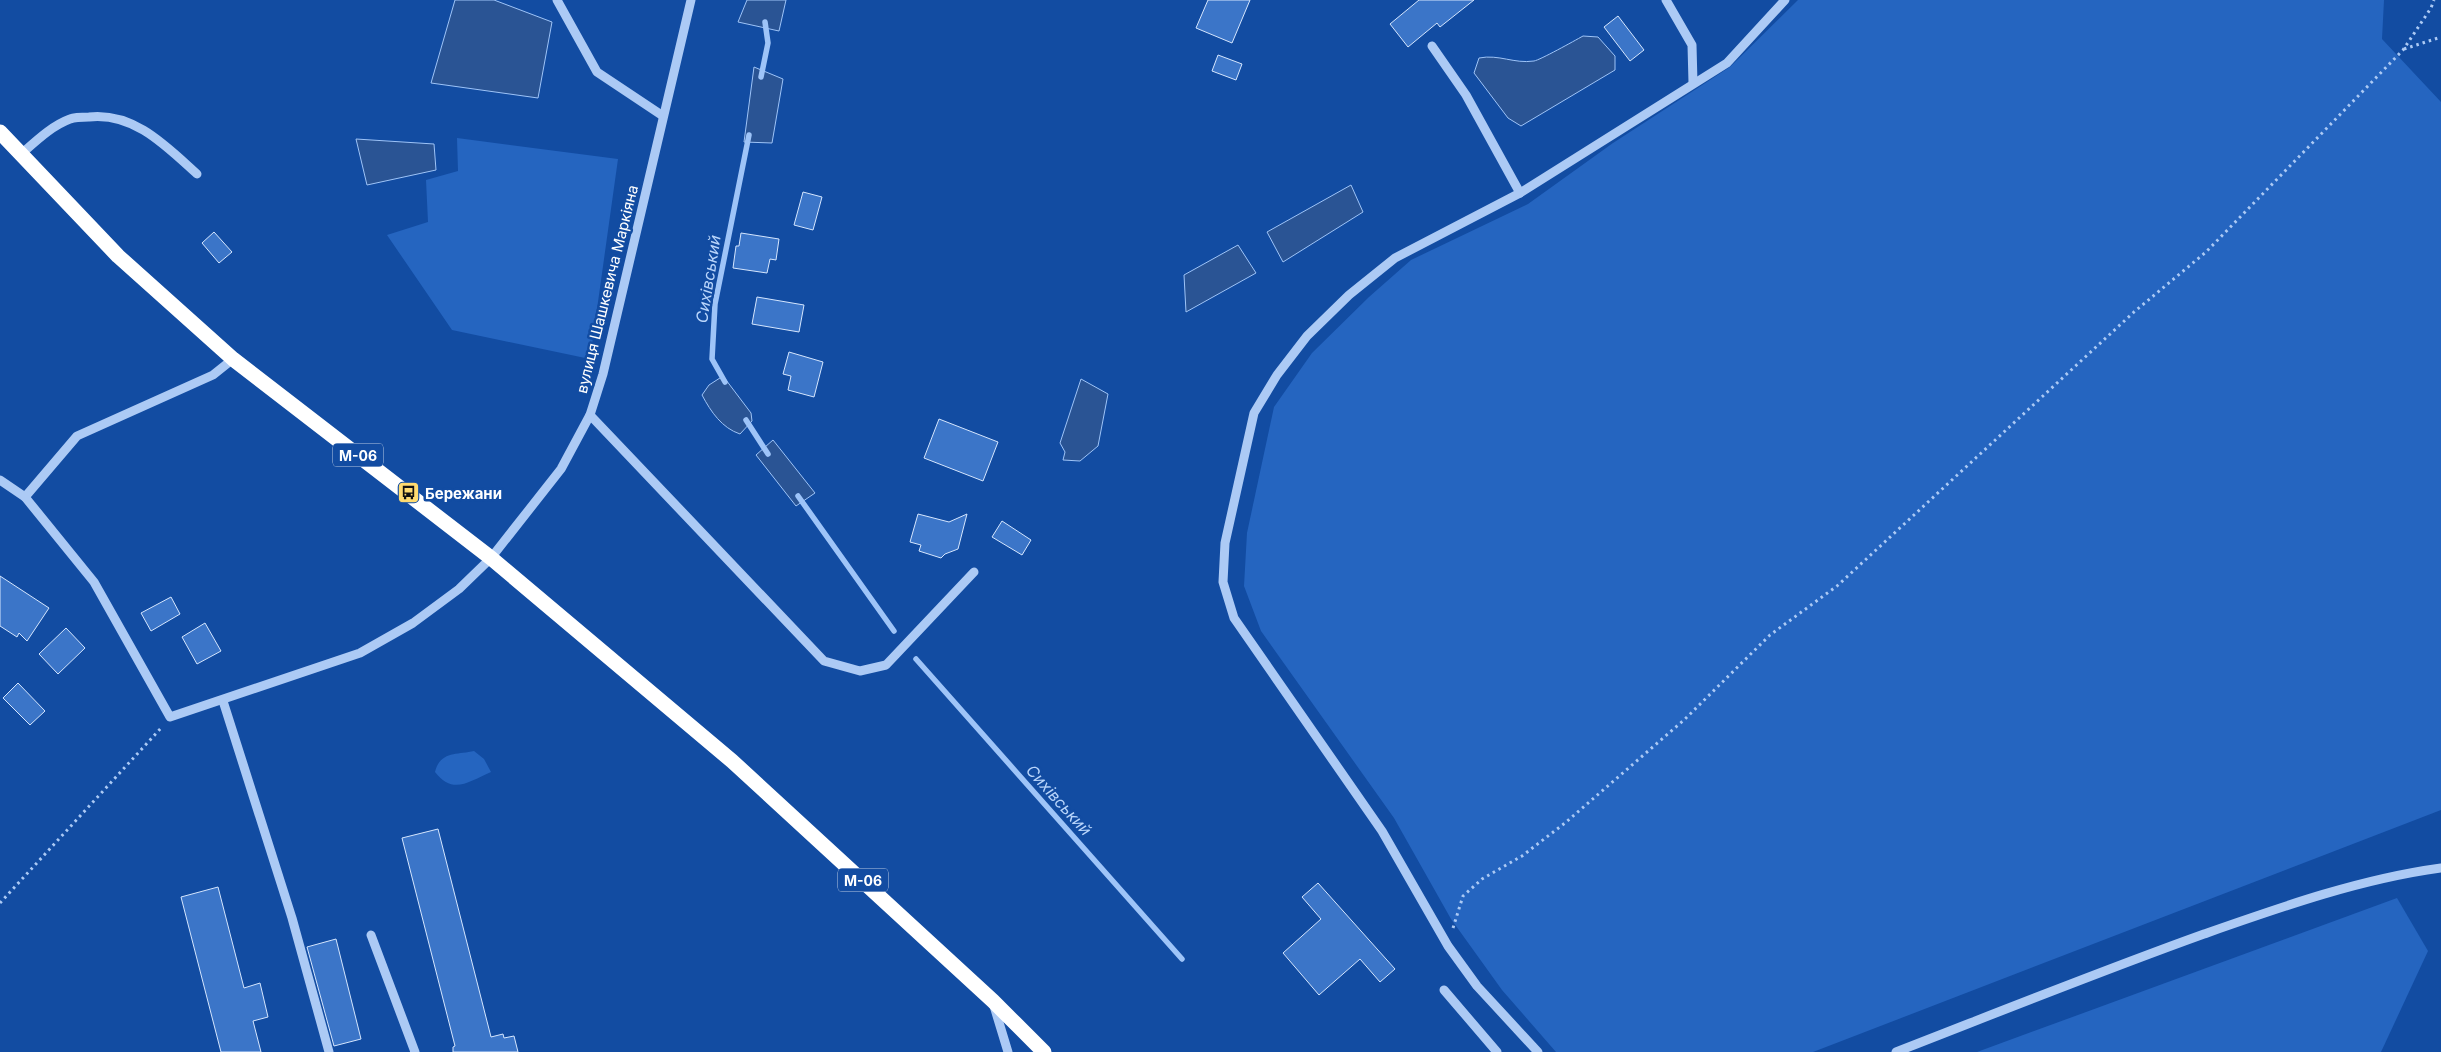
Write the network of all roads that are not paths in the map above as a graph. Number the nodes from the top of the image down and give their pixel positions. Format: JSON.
{"nodes":[{"id":1,"x":557,"y":0,"type":"edge"},
{"id":2,"x":691,"y":0,"type":"edge"},
{"id":3,"x":1666,"y":0,"type":"edge"},
{"id":4,"x":1785,"y":0,"type":"edge"},
{"id":5,"x":1432,"y":46,"type":"dead end"},
{"id":6,"x":1693,"y":83,"type":"junction"},
{"id":7,"x":663,"y":116,"type":"junction"},
{"id":8,"x":0,"y":132,"type":"edge"},
{"id":9,"x":20,"y":155,"type":"junction"},
{"id":10,"x":197,"y":174,"type":"dead end"},
{"id":11,"x":1520,"y":193,"type":"junction"},
{"id":12,"x":233,"y":359,"type":"junction"},
{"id":13,"x":590,"y":415,"type":"junction"},
{"id":14,"x":0,"y":480,"type":"edge"},
{"id":15,"x":25,"y":498,"type":"junction"},
{"id":16,"x":491,"y":558,"type":"junction"},
{"id":17,"x":974,"y":572,"type":"dead end"},
{"id":18,"x":223,"y":701,"type":"junction"},
{"id":19,"x":2441,"y":868,"type":"edge"},
{"id":20,"x":371,"y":935,"type":"dead end"},
{"id":21,"x":1444,"y":990,"type":"dead end"},
{"id":22,"x":993,"y":1001,"type":"junction"},
{"id":23,"x":329,"y":1052,"type":"edge"},
{"id":24,"x":415,"y":1052,"type":"edge"},
{"id":25,"x":1008,"y":1052,"type":"edge"},
{"id":26,"x":1044,"y":1052,"type":"edge"},
{"id":27,"x":1497,"y":1052,"type":"edge"},
{"id":28,"x":1538,"y":1052,"type":"edge"},
{"id":29,"x":1896,"y":1052,"type":"edge"}],
"edges":[{"from":1,"to":7,"type":"street"},
{"from":2,"to":7,"type":"street","name":"вулиця Шашкевича Маркіяна"},
{"from":3,"to":6,"type":"street"},
{"from":4,"to":6,"type":"street"},
{"from":5,"to":11,"type":"street"},
{"from":6,"to":11,"type":"street"},
{"from":7,"to":13,"type":"street","name":"вулиця Шашкевича Маркіяна"},
{"from":8,"to":9,"type":"highway","number":"М-06"},
{"from":9,"to":10,"type":"street"},
{"from":9,"to":12,"type":"highway","number":"М-06"},
{"from":11,"to":28,"type":"street"},
{"from":12,"to":15,"type":"street"},
{"from":12,"to":16,"type":"highway","number":"М-06"},
{"from":13,"to":16,"type":"street","name":"вулиця Шашкевича Маркіяна"},
{"from":13,"to":17,"type":"street"},
{"from":14,"to":15,"type":"street"},
{"from":15,"to":18,"type":"street","name":"вулиця Шашкевича Маркіяна"},
{"from":16,"to":18,"type":"street","name":"вулиця Шашкевича Маркіяна"},
{"from":16,"to":22,"type":"highway","number":"М-06"},
{"from":18,"to":23,"type":"street"},
{"from":19,"to":29,"type":"street"},
{"from":20,"to":24,"type":"street"},
{"from":21,"to":27,"type":"street"},
{"from":22,"to":25,"type":"street"},
{"from":22,"to":26,"type":"highway","number":"М-06"}]}
